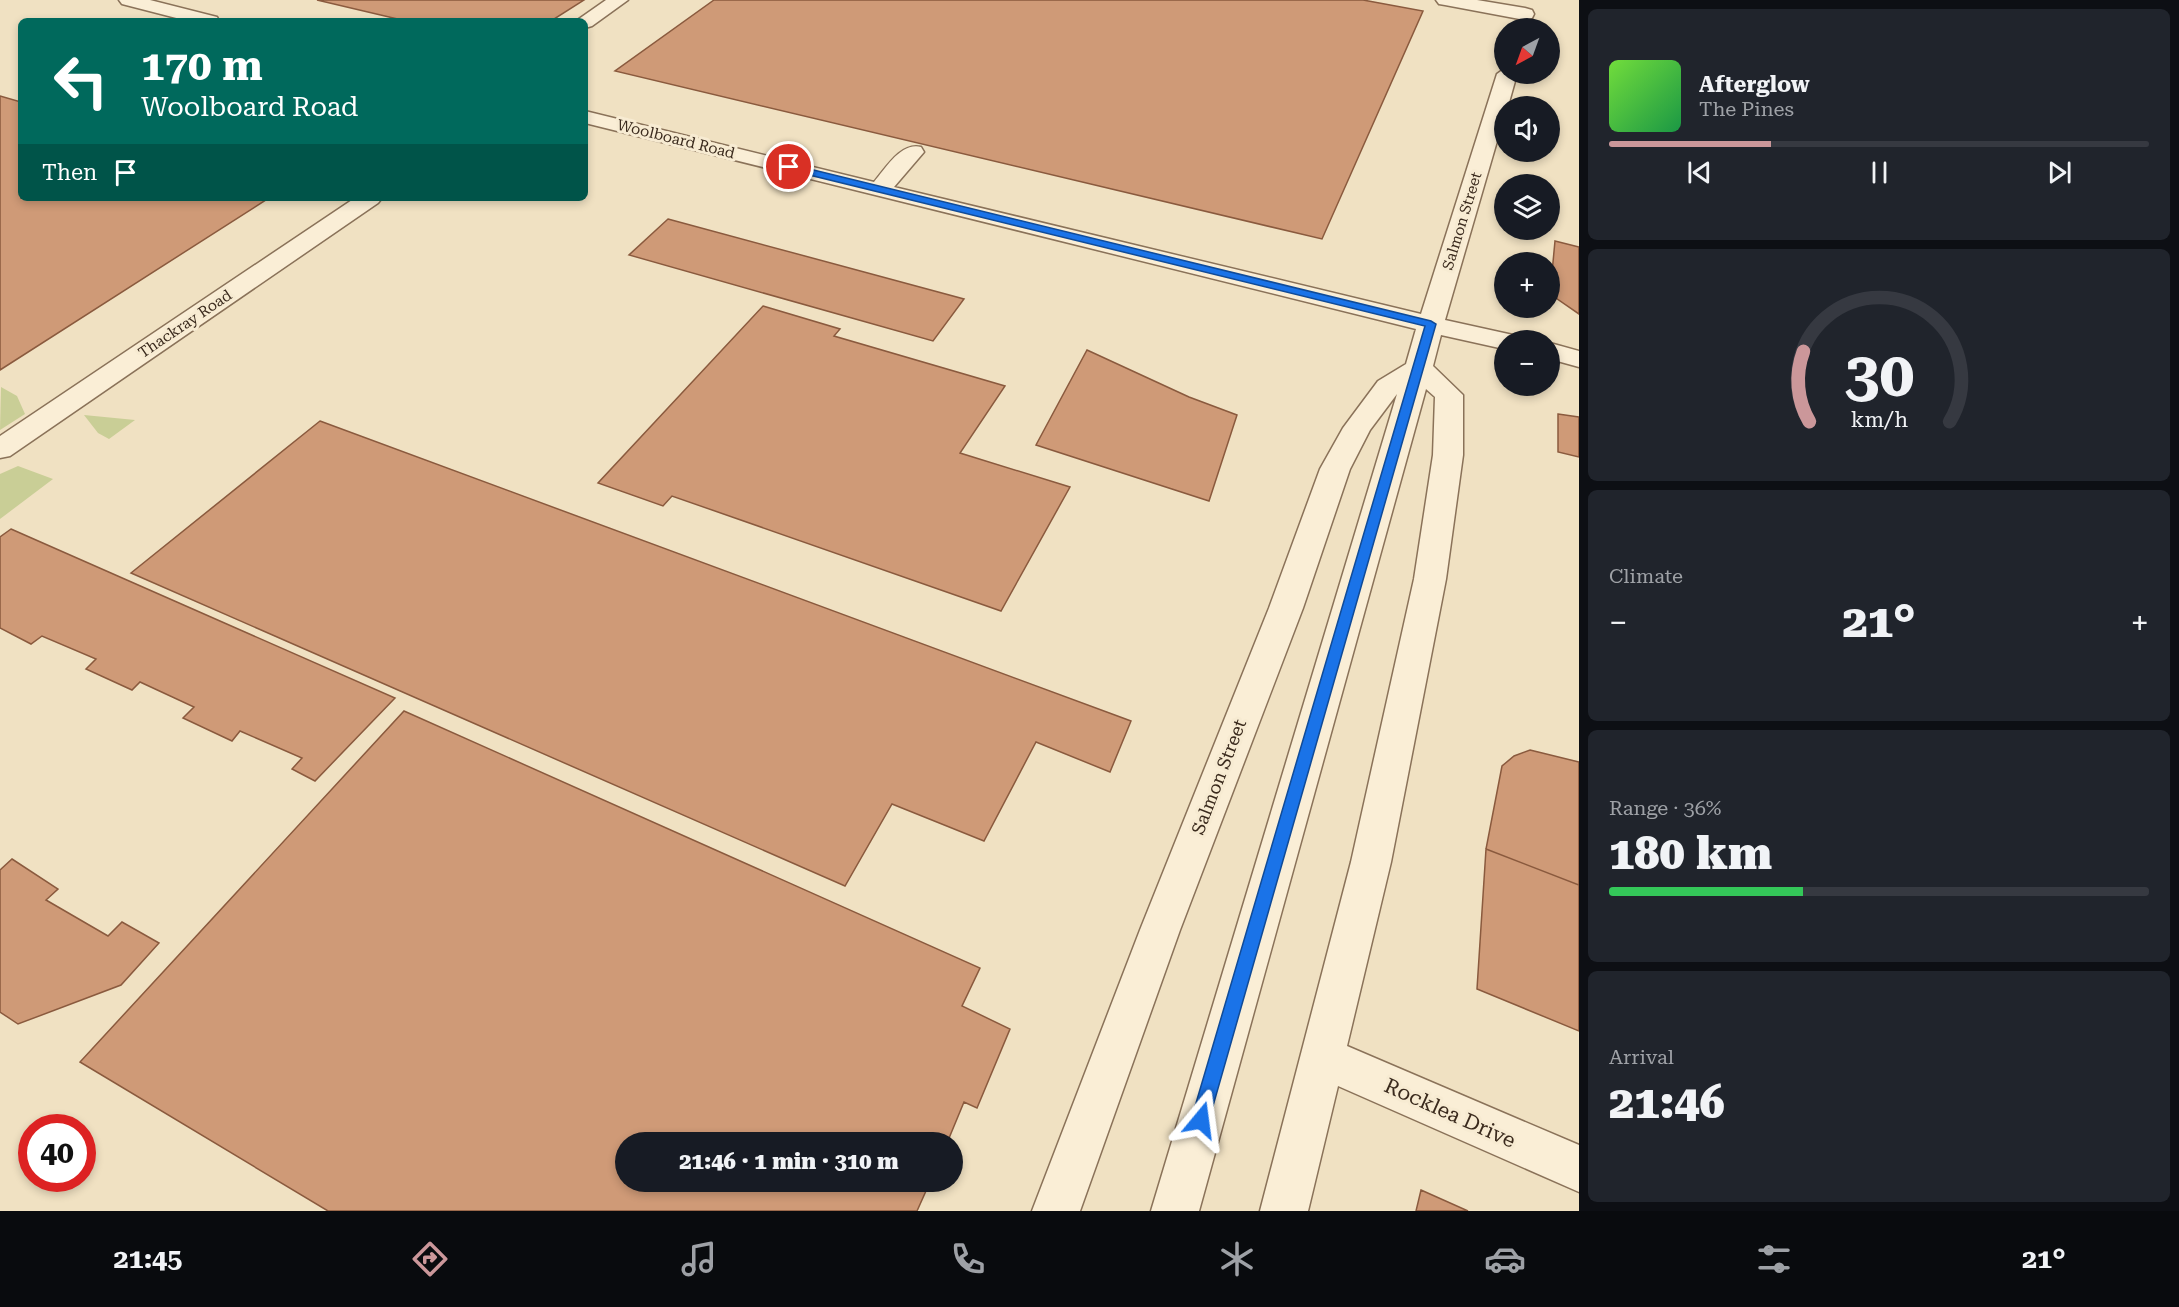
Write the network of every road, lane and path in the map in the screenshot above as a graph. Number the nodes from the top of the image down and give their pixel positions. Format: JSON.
{"nodes":[{"id":1,"x":128,"y":0,"type":"edge"},
{"id":2,"x":619,"y":0,"type":"edge"},
{"id":3,"x":1445,"y":0,"type":"edge"},
{"id":4,"x":1525,"y":14,"type":"edge"},
{"id":5,"x":198,"y":18,"type":"edge"},
{"id":6,"x":588,"y":20,"type":"edge"},
{"id":7,"x":1504,"y":84,"type":"edge"},
{"id":8,"x":588,"y":118,"type":"edge"},
{"id":9,"x":913,"y":152,"type":"dead end"},
{"id":10,"x":879,"y":189,"type":"junction"},
{"id":11,"x":366,"y":201,"type":"edge"},
{"id":12,"x":1431,"y":324,"type":"junction"},
{"id":13,"x":1494,"y":339,"type":"edge"},
{"id":14,"x":1560,"y":353,"type":"edge"},
{"id":15,"x":1579,"y":358,"type":"edge"},
{"id":16,"x":1419,"y":368,"type":"junction"},
{"id":17,"x":0,"y":449,"type":"edge"},
{"id":18,"x":1322,"y":1057,"type":"junction"},
{"id":19,"x":1579,"y":1169,"type":"edge"},
{"id":20,"x":1056,"y":1211,"type":"edge"},
{"id":21,"x":1175,"y":1211,"type":"edge"},
{"id":22,"x":1284,"y":1211,"type":"edge"}],
"edges":[{"from":1,"to":5,"type":"street"},
{"from":2,"to":6,"type":"street"},
{"from":3,"to":4,"type":"street"},
{"from":7,"to":12,"type":"street","name":"Salmon Street"},
{"from":8,"to":10,"type":"street","name":"Woolboard Road"},
{"from":9,"to":10,"type":"street"},
{"from":10,"to":12,"type":"street","name":"Woolboard Road"},
{"from":11,"to":17,"type":"street","name":"Thackray Road"},
{"from":12,"to":13,"type":"street"},
{"from":12,"to":16,"type":"street","name":"Salmon Street"},
{"from":14,"to":15,"type":"street"},
{"from":16,"to":18,"type":"street"},
{"from":16,"to":20,"type":"street","name":"Salmon Street"},
{"from":16,"to":21,"type":"street","name":"Salmon Street"},
{"from":18,"to":19,"type":"street","name":"Rocklea Drive"},
{"from":18,"to":22,"type":"street"}]}
